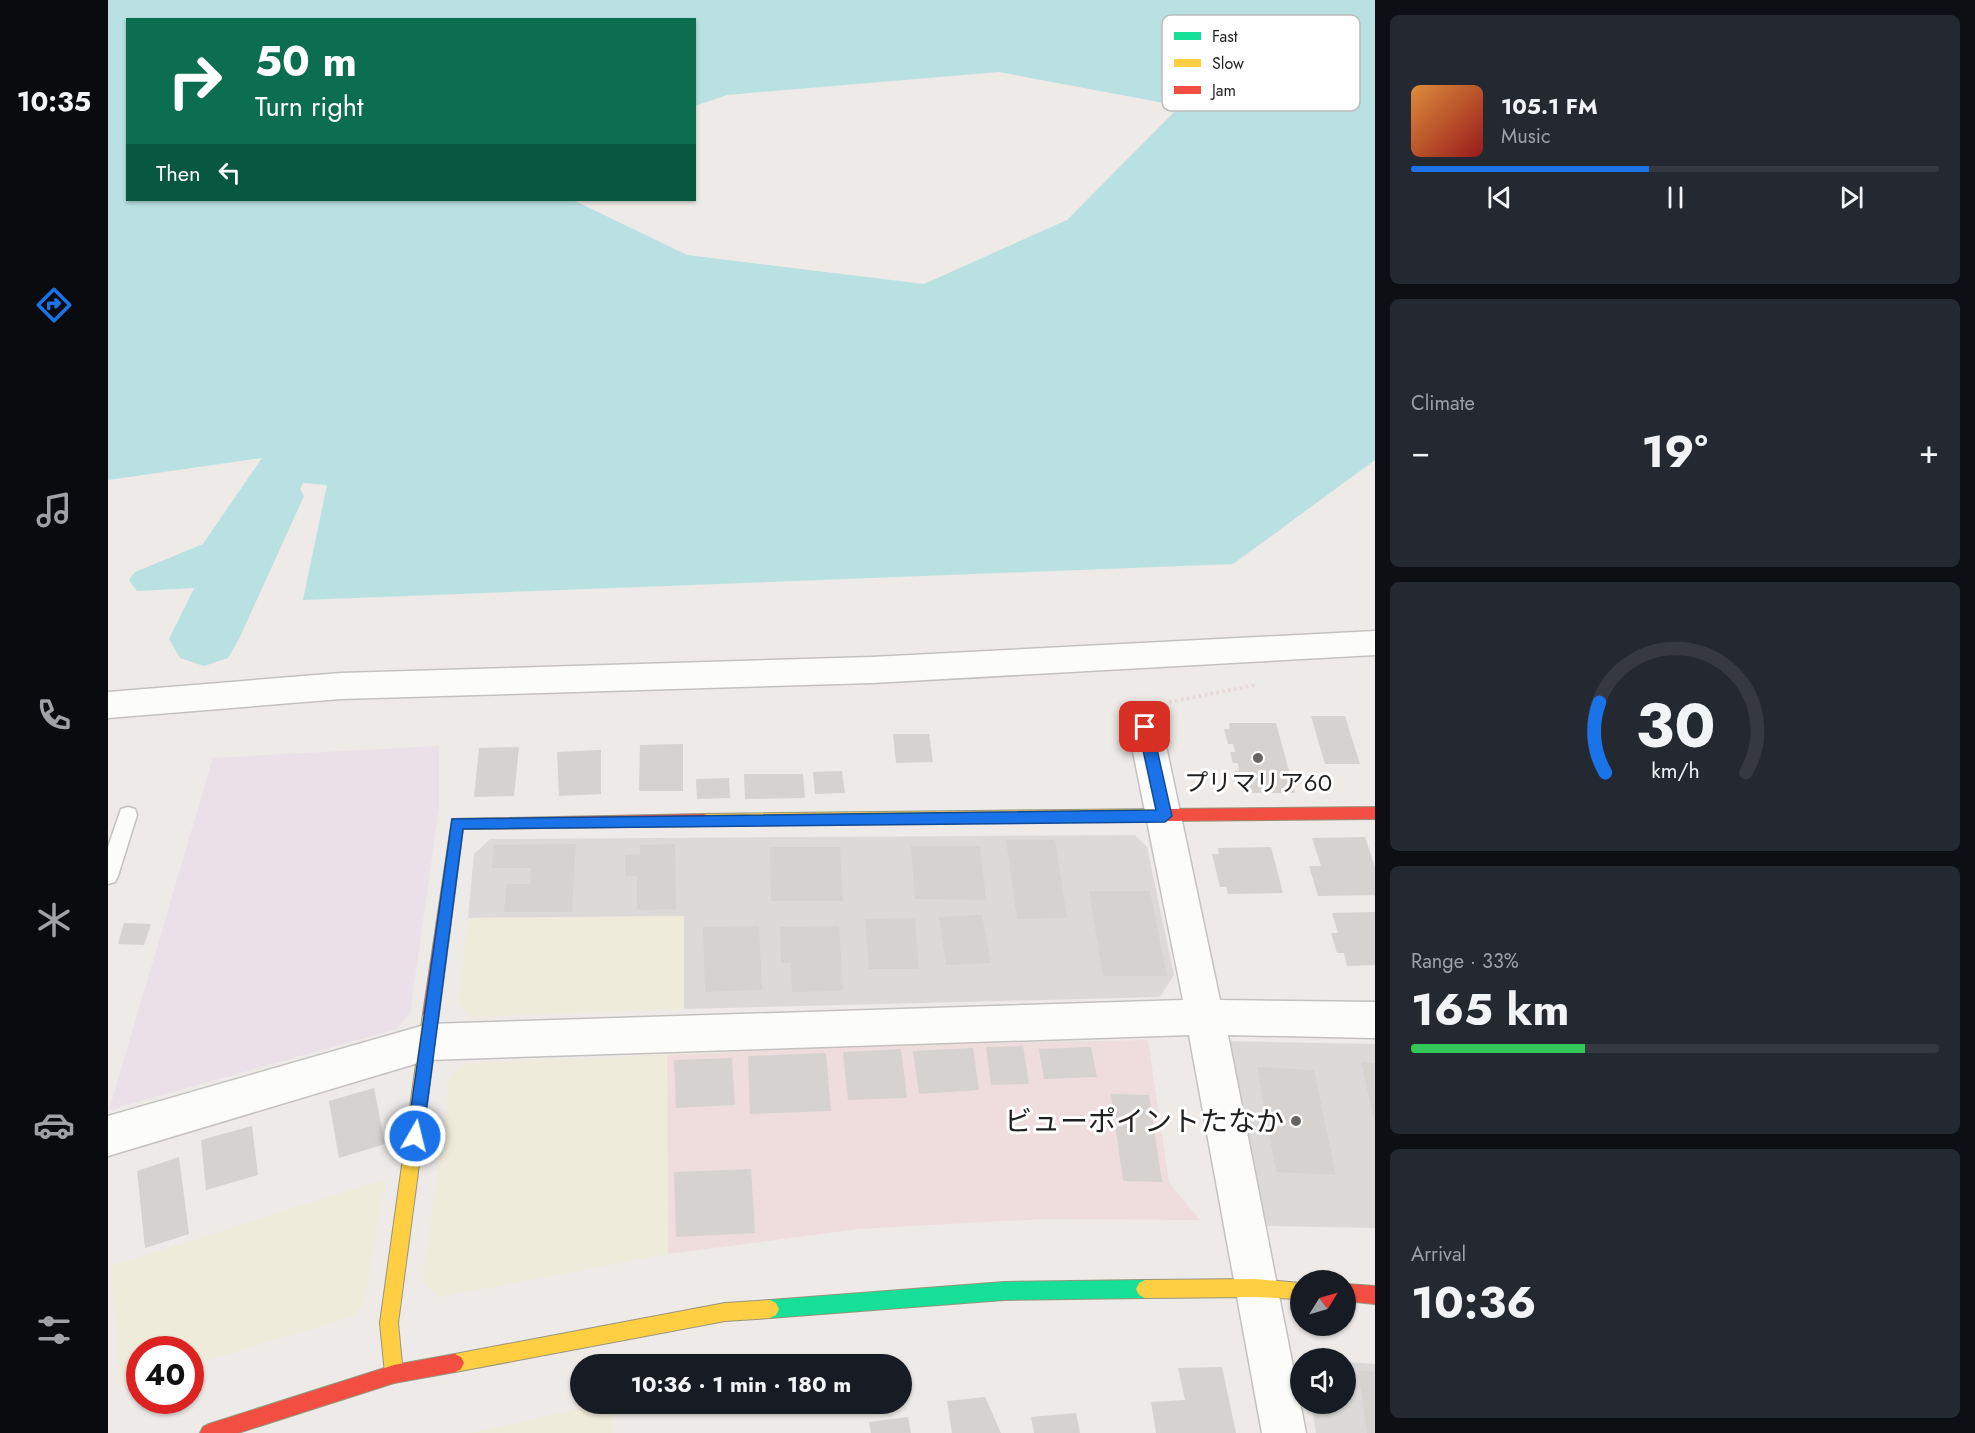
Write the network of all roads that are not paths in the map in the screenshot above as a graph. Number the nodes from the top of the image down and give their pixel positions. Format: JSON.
{"nodes":[{"id":1,"x":1375,"y":643,"type":"edge"},
{"id":2,"x":108,"y":705,"type":"edge"},
{"id":3,"x":1145,"y":727,"type":"dead end"},
{"id":4,"x":1375,"y":813,"type":"edge"},
{"id":5,"x":128,"y":815,"type":"dead end"},
{"id":6,"x":1165,"y":816,"type":"junction"},
{"id":7,"x":108,"y":876,"type":"edge"},
{"id":8,"x":1205,"y":1017,"type":"junction"},
{"id":9,"x":1375,"y":1020,"type":"edge"},
{"id":10,"x":428,"y":1042,"type":"junction"},
{"id":11,"x":108,"y":1136,"type":"edge"},
{"id":12,"x":1255,"y":1288,"type":"junction"},
{"id":13,"x":1290,"y":1290,"type":"edge"},
{"id":14,"x":1356,"y":1294,"type":"edge"},
{"id":15,"x":1375,"y":1295,"type":"edge"},
{"id":16,"x":394,"y":1374,"type":"junction"},
{"id":17,"x":209,"y":1433,"type":"edge"},
{"id":18,"x":1284,"y":1433,"type":"edge"}],
"edges":[{"from":1,"to":2,"type":"street"},
{"from":3,"to":6,"type":"street"},
{"from":4,"to":6,"type":"street"},
{"from":5,"to":7,"type":"lane"},
{"from":6,"to":8,"type":"street"},
{"from":6,"to":10,"type":"street"},
{"from":8,"to":9,"type":"street"},
{"from":8,"to":10,"type":"street"},
{"from":8,"to":12,"type":"street"},
{"from":10,"to":11,"type":"street"},
{"from":10,"to":16,"type":"street"},
{"from":12,"to":13,"type":"street"},
{"from":12,"to":16,"type":"street"},
{"from":12,"to":18,"type":"street"},
{"from":14,"to":15,"type":"street"},
{"from":16,"to":17,"type":"street"}]}
